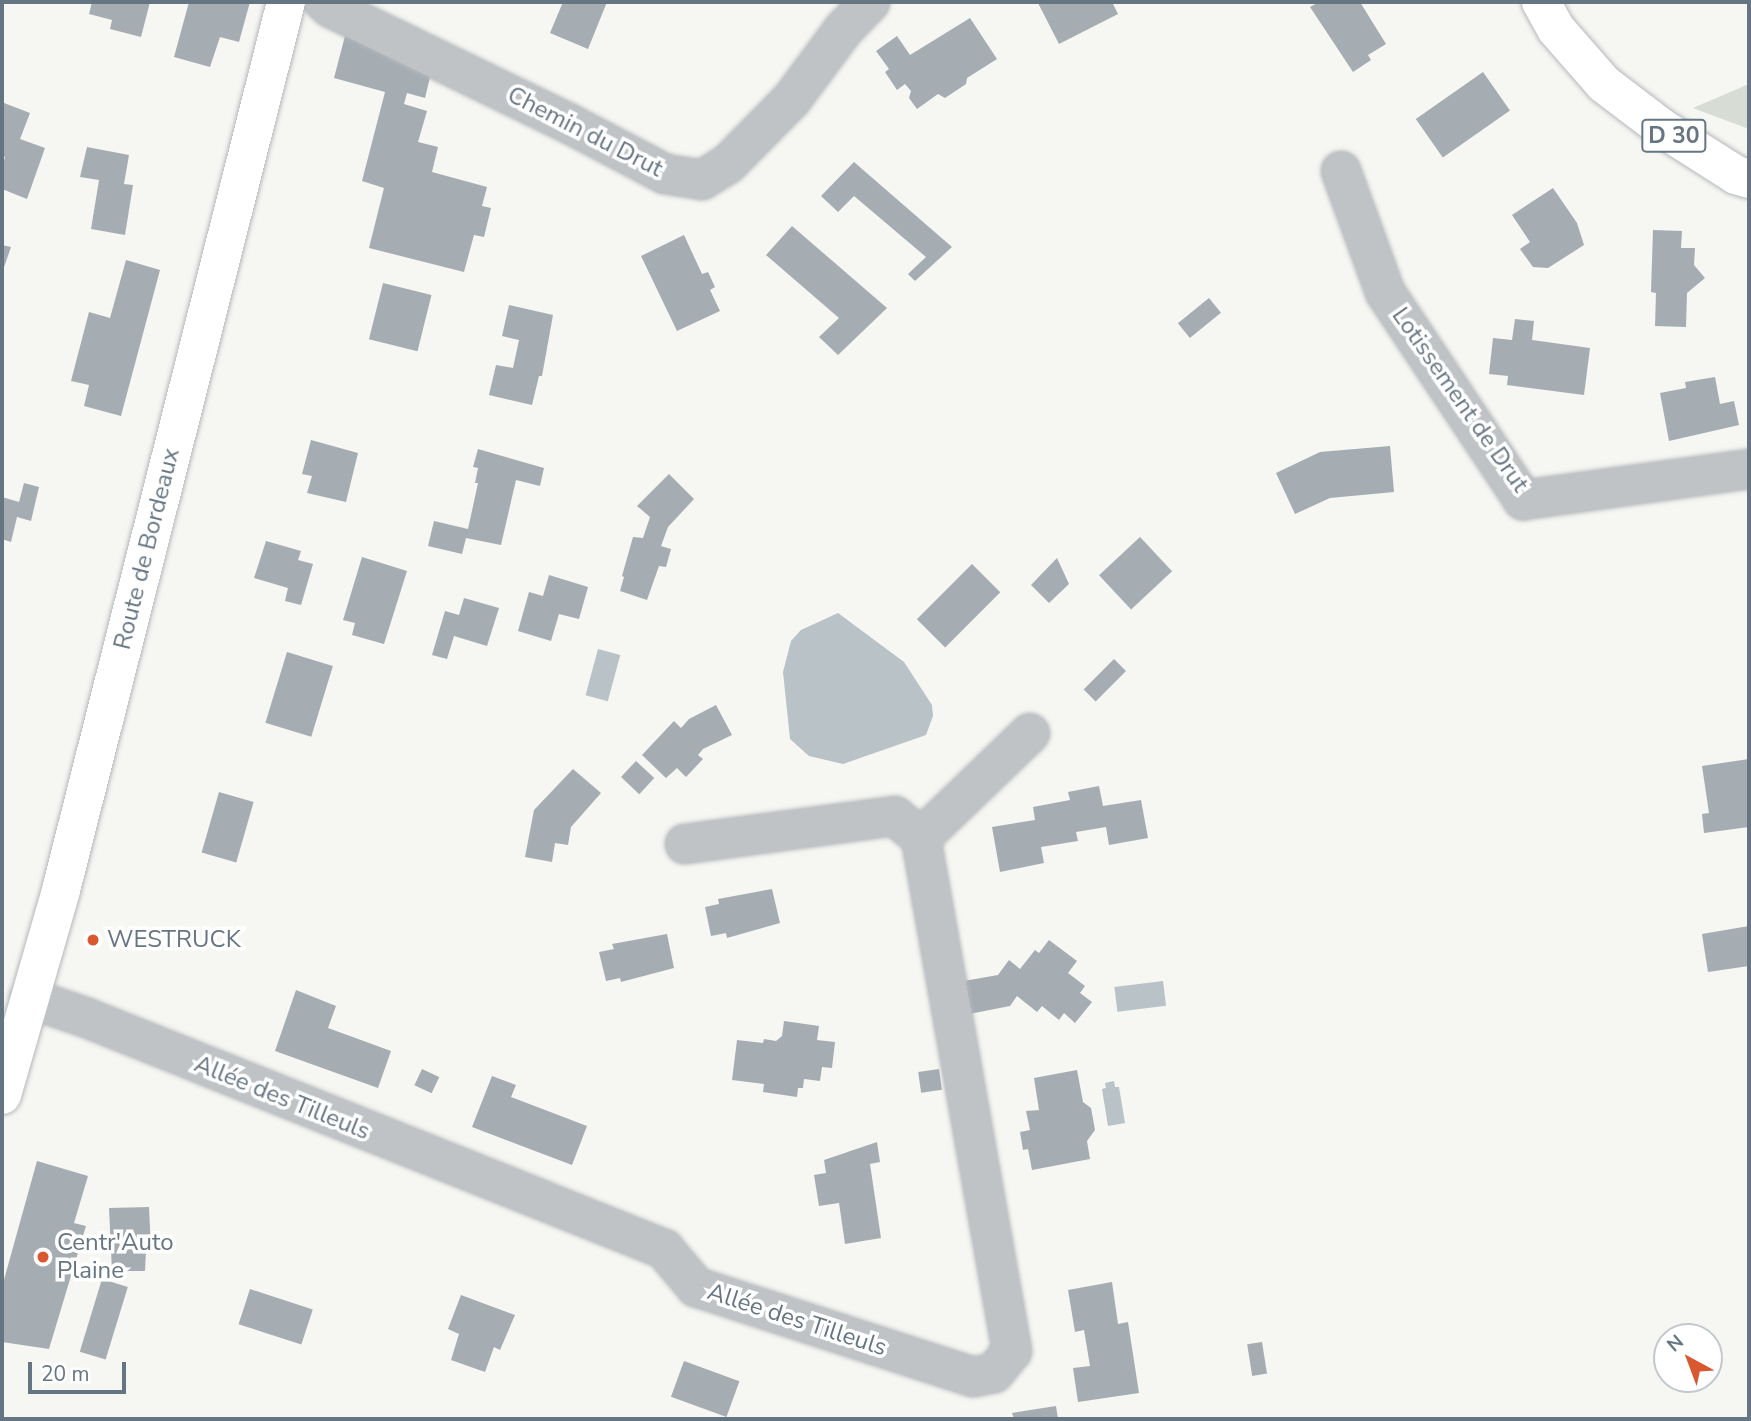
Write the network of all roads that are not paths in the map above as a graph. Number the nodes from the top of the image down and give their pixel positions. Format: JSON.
{"nodes":[{"id":1,"x":286,"y":2,"type":"edge"},
{"id":2,"x":324,"y":2,"type":"edge"},
{"id":3,"x":870,"y":2,"type":"edge"},
{"id":4,"x":1541,"y":2,"type":"edge"},
{"id":5,"x":1341,"y":171,"type":"dead end"},
{"id":6,"x":1749,"y":179,"type":"edge"},
{"id":7,"x":1749,"y":469,"type":"edge"},
{"id":8,"x":1030,"y":733,"type":"dead end"},
{"id":9,"x":921,"y":838,"type":"junction"},
{"id":10,"x":685,"y":844,"type":"dead end"},
{"id":11,"x":29,"y":998,"type":"junction"},
{"id":12,"x":2,"y":1095,"type":"edge"}],
"edges":[{"from":1,"to":11,"type":"main road","name":"Route de Bordeaux"},
{"from":2,"to":3,"type":"street","name":"Chemin du Drut"},
{"from":4,"to":6,"type":"main road","number":"D 30"},
{"from":5,"to":7,"type":"street","name":"Lotissement de Drut"},
{"from":8,"to":9,"type":"street"},
{"from":9,"to":10,"type":"street"},
{"from":9,"to":11,"type":"street","name":"Allée des Tilleuls"},
{"from":11,"to":12,"type":"main road","name":"Route de Bordeaux"}]}
